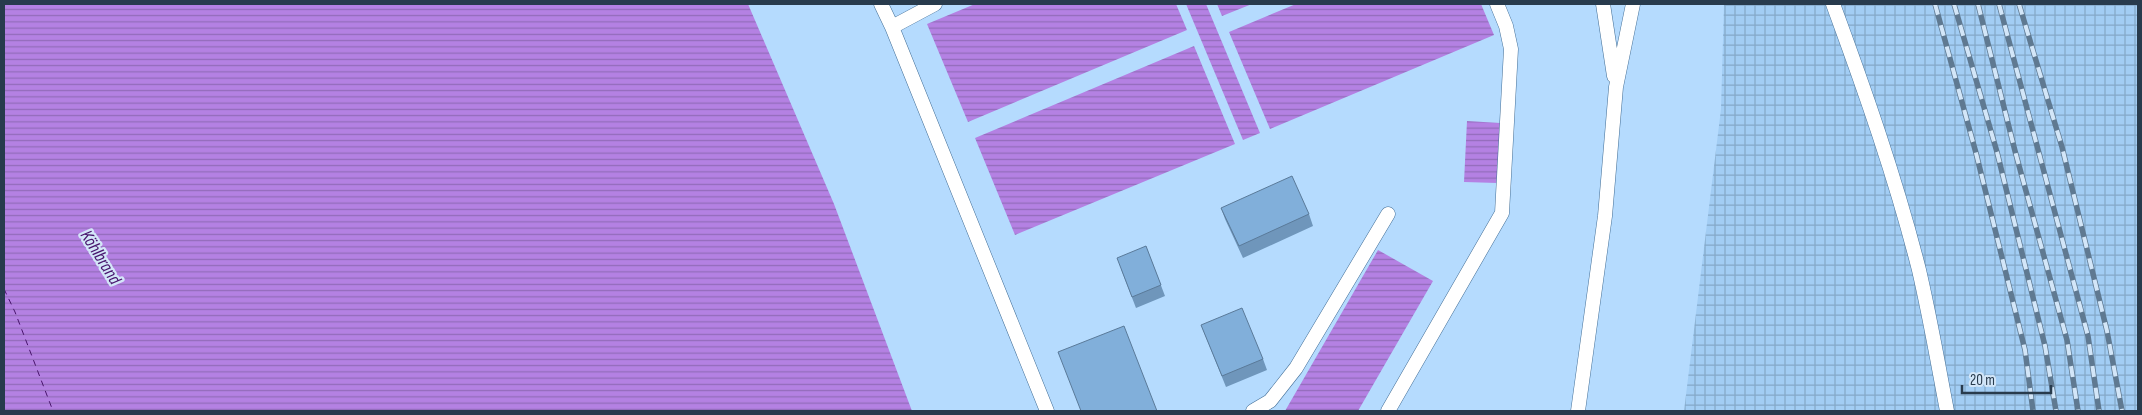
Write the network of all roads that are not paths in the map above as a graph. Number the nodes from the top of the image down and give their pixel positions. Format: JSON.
{"nodes":[{"id":1,"x":880,"y":4,"type":"edge"},
{"id":2,"x":935,"y":4,"type":"edge"},
{"id":3,"x":1497,"y":4,"type":"edge"},
{"id":4,"x":1604,"y":4,"type":"edge"},
{"id":5,"x":1633,"y":4,"type":"edge"},
{"id":6,"x":1833,"y":4,"type":"edge"},
{"id":7,"x":892,"y":27,"type":"junction"},
{"id":8,"x":1616,"y":87,"type":"junction"},
{"id":9,"x":1388,"y":214,"type":"dead end"},
{"id":10,"x":1047,"y":411,"type":"edge"},
{"id":11,"x":1254,"y":411,"type":"edge"},
{"id":12,"x":1388,"y":411,"type":"edge"},
{"id":13,"x":1578,"y":411,"type":"edge"},
{"id":14,"x":1947,"y":411,"type":"edge"}],
"edges":[{"from":1,"to":7,"type":"lane"},
{"from":2,"to":7,"type":"lane"},
{"from":3,"to":12,"type":"lane"},
{"from":4,"to":8,"type":"lane"},
{"from":5,"to":8,"type":"lane"},
{"from":6,"to":14,"type":"lane"},
{"from":7,"to":10,"type":"lane"},
{"from":8,"to":13,"type":"lane"},
{"from":9,"to":11,"type":"lane"}]}
